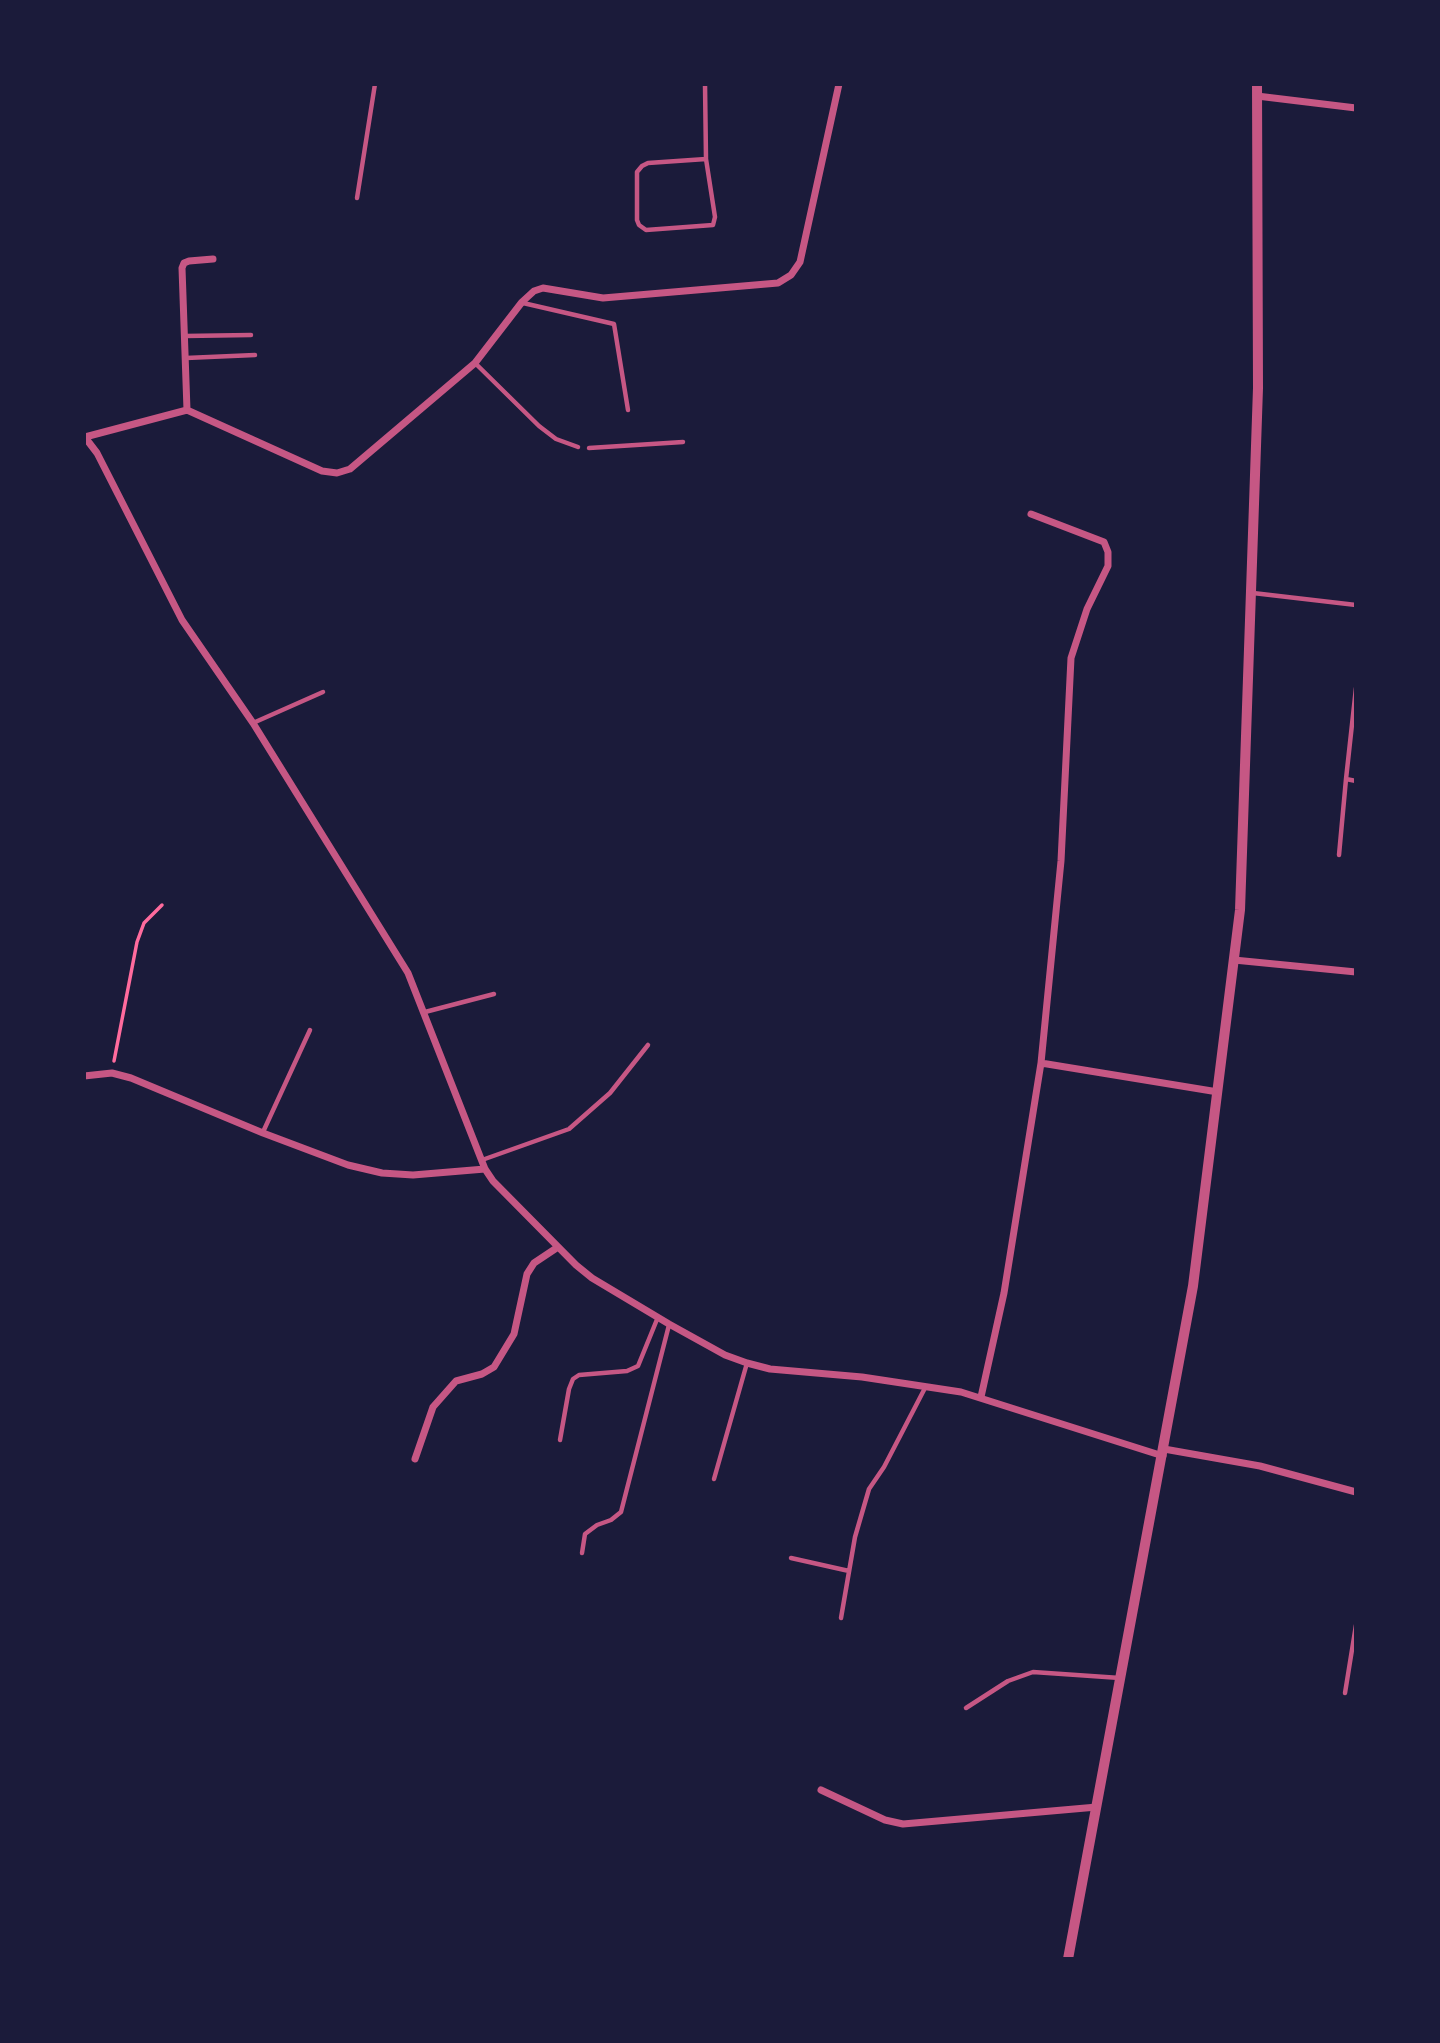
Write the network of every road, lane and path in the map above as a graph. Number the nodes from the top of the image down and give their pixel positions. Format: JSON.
{"nodes":[{"id":1,"x":375,"y":84,"type":"edge"},
{"id":2,"x":705,"y":84,"type":"edge"},
{"id":3,"x":839,"y":84,"type":"edge"},
{"id":4,"x":1257,"y":90,"type":"edge"},
{"id":5,"x":1356,"y":108,"type":"edge"},
{"id":6,"x":706,"y":159,"type":"junction"},
{"id":7,"x":357,"y":198,"type":"dead end"},
{"id":8,"x":213,"y":259,"type":"dead end"},
{"id":9,"x":522,"y":302,"type":"junction"},
{"id":10,"x":251,"y":335,"type":"dead end"},
{"id":11,"x":185,"y":336,"type":"junction"},
{"id":12,"x":255,"y":355,"type":"dead end"},
{"id":13,"x":185,"y":358,"type":"junction"},
{"id":14,"x":475,"y":363,"type":"junction"},
{"id":15,"x":187,"y":410,"type":"junction"},
{"id":16,"x":628,"y":410,"type":"dead end"},
{"id":17,"x":84,"y":437,"type":"edge"},
{"id":18,"x":683,"y":442,"type":"dead end"},
{"id":19,"x":578,"y":446,"type":"dead end"},
{"id":20,"x":589,"y":449,"type":"dead end"},
{"id":21,"x":1031,"y":514,"type":"dead end"},
{"id":22,"x":1252,"y":593,"type":"junction"},
{"id":23,"x":1356,"y":605,"type":"edge"},
{"id":24,"x":1356,"y":688,"type":"edge"},
{"id":25,"x":323,"y":692,"type":"dead end"},
{"id":26,"x":253,"y":723,"type":"junction"},
{"id":27,"x":1346,"y":779,"type":"junction"},
{"id":28,"x":1356,"y":781,"type":"edge"},
{"id":29,"x":1339,"y":855,"type":"dead end"},
{"id":30,"x":162,"y":905,"type":"dead end"},
{"id":31,"x":1234,"y":960,"type":"junction"},
{"id":32,"x":1356,"y":972,"type":"edge"},
{"id":33,"x":494,"y":994,"type":"dead end"},
{"id":34,"x":425,"y":1013,"type":"junction"},
{"id":35,"x":310,"y":1030,"type":"dead end"},
{"id":36,"x":648,"y":1045,"type":"dead end"},
{"id":37,"x":1041,"y":1063,"type":"junction"},
{"id":38,"x":112,"y":1073,"type":"junction"},
{"id":39,"x":84,"y":1076,"type":"edge"},
{"id":40,"x":1218,"y":1092,"type":"junction"},
{"id":41,"x":262,"y":1133,"type":"junction"},
{"id":42,"x":483,"y":1165,"type":"junction"},
{"id":43,"x":558,"y":1247,"type":"junction"},
{"id":44,"x":658,"y":1317,"type":"junction"},
{"id":45,"x":669,"y":1324,"type":"junction"},
{"id":46,"x":747,"y":1363,"type":"junction"},
{"id":47,"x":926,"y":1387,"type":"junction"},
{"id":48,"x":981,"y":1397,"type":"junction"},
{"id":49,"x":560,"y":1440,"type":"dead end"},
{"id":50,"x":1164,"y":1452,"type":"junction"},
{"id":51,"x":415,"y":1459,"type":"dead end"},
{"id":52,"x":714,"y":1479,"type":"dead end"},
{"id":53,"x":1356,"y":1492,"type":"edge"},
{"id":54,"x":582,"y":1553,"type":"dead end"},
{"id":55,"x":791,"y":1558,"type":"dead end"},
{"id":56,"x":849,"y":1571,"type":"junction"},
{"id":57,"x":841,"y":1618,"type":"dead end"},
{"id":58,"x":1356,"y":1625,"type":"edge"},
{"id":59,"x":1121,"y":1678,"type":"junction"},
{"id":60,"x":1345,"y":1693,"type":"dead end"},
{"id":61,"x":966,"y":1708,"type":"dead end"},
{"id":62,"x":821,"y":1790,"type":"dead end"},
{"id":63,"x":1097,"y":1807,"type":"junction"},
{"id":64,"x":1068,"y":1959,"type":"edge"}],
"edges":[{"from":1,"to":7,"type":"lane"},
{"from":2,"to":6,"type":"lane"},
{"from":3,"to":9,"type":"street"},
{"from":4,"to":5,"type":"street"},
{"from":4,"to":22,"type":"street"},
{"from":6,"to":6,"type":"lane"},
{"from":8,"to":11,"type":"street"},
{"from":9,"to":14,"type":"street"},
{"from":9,"to":16,"type":"lane"},
{"from":10,"to":11,"type":"lane"},
{"from":11,"to":13,"type":"street"},
{"from":12,"to":13,"type":"lane"},
{"from":13,"to":15,"type":"street"},
{"from":14,"to":15,"type":"street"},
{"from":14,"to":19,"type":"lane"},
{"from":15,"to":17,"type":"street"},
{"from":17,"to":26,"type":"street"},
{"from":18,"to":20,"type":"lane"},
{"from":21,"to":37,"type":"street"},
{"from":22,"to":23,"type":"lane"},
{"from":22,"to":31,"type":"street"},
{"from":24,"to":27,"type":"lane"},
{"from":25,"to":26,"type":"lane"},
{"from":26,"to":34,"type":"street"},
{"from":27,"to":28,"type":"lane"},
{"from":27,"to":29,"type":"lane"},
{"from":30,"to":38,"type":"path"},
{"from":31,"to":32,"type":"street"},
{"from":31,"to":40,"type":"street"},
{"from":33,"to":34,"type":"lane"},
{"from":34,"to":42,"type":"street"},
{"from":35,"to":41,"type":"lane"},
{"from":36,"to":42,"type":"lane"},
{"from":37,"to":40,"type":"street"},
{"from":37,"to":48,"type":"street"},
{"from":38,"to":39,"type":"street"},
{"from":38,"to":41,"type":"street"},
{"from":40,"to":50,"type":"street"},
{"from":41,"to":42,"type":"street"},
{"from":42,"to":43,"type":"street"},
{"from":43,"to":44,"type":"street"},
{"from":43,"to":51,"type":"street"},
{"from":44,"to":45,"type":"street"},
{"from":44,"to":49,"type":"lane"},
{"from":45,"to":46,"type":"street"},
{"from":45,"to":54,"type":"lane"},
{"from":46,"to":47,"type":"street"},
{"from":46,"to":52,"type":"lane"},
{"from":47,"to":48,"type":"street"},
{"from":47,"to":56,"type":"lane"},
{"from":48,"to":50,"type":"street"},
{"from":50,"to":53,"type":"street"},
{"from":50,"to":59,"type":"street"},
{"from":55,"to":56,"type":"lane"},
{"from":56,"to":57,"type":"lane"},
{"from":58,"to":60,"type":"lane"},
{"from":59,"to":61,"type":"lane"},
{"from":59,"to":63,"type":"street"},
{"from":62,"to":63,"type":"street"},
{"from":63,"to":64,"type":"street"}]}
